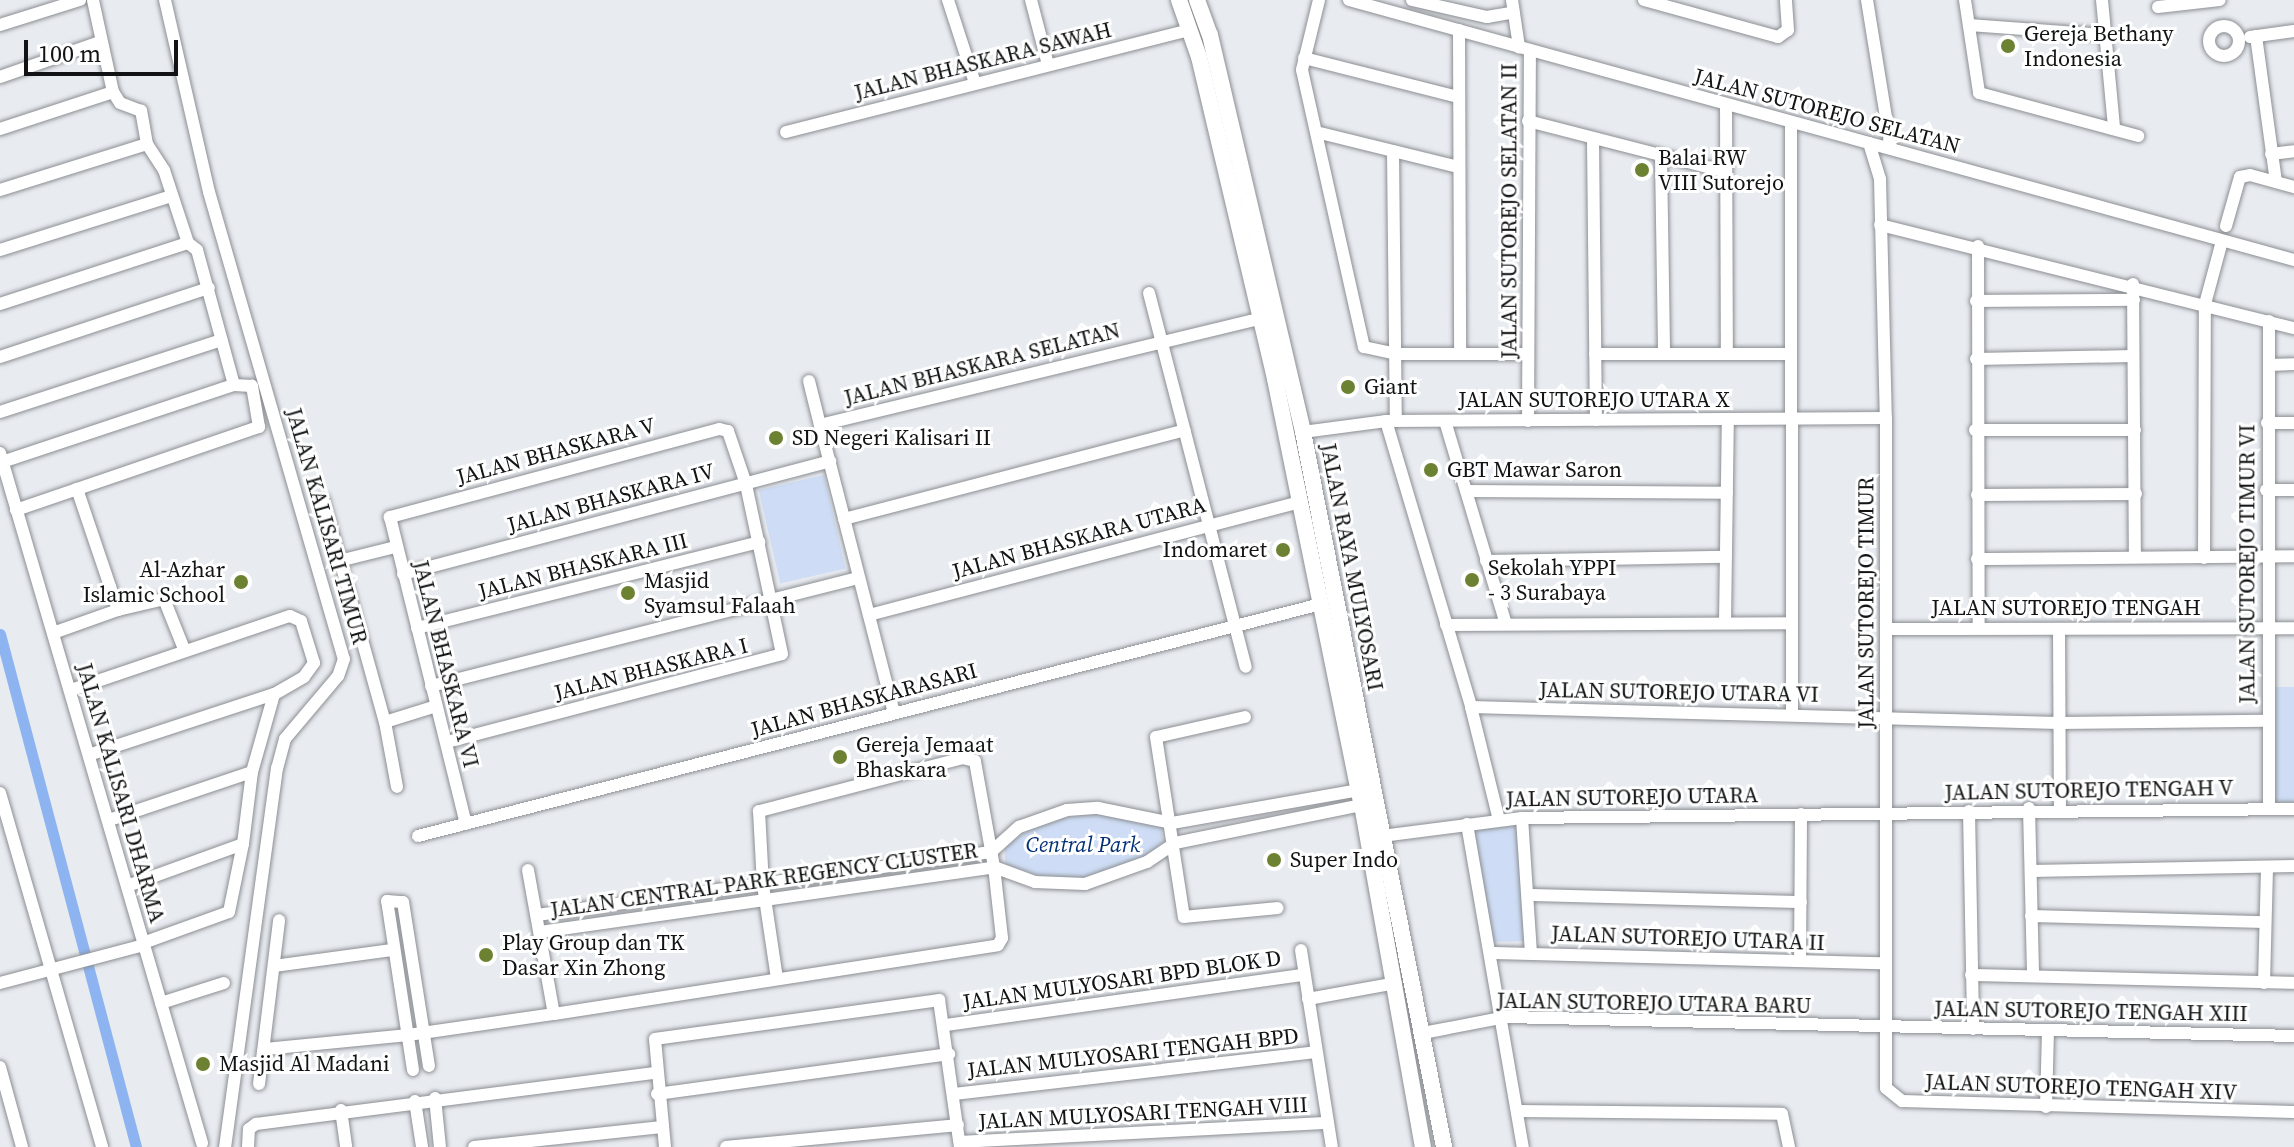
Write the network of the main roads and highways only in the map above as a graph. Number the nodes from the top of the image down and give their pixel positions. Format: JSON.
{"nodes":[{"id":1,"x":1179,"y":0,"type":"edge"},
{"id":2,"x":1197,"y":0,"type":"edge"},
{"id":3,"x":1250,"y":240,"type":"junction"},
{"id":4,"x":1255,"y":264,"type":"junction"},
{"id":5,"x":1316,"y":539,"type":"junction"},
{"id":6,"x":1418,"y":1008,"type":"junction"},
{"id":7,"x":1400,"y":1012,"type":"junction"},
{"id":8,"x":1423,"y":1147,"type":"edge"},
{"id":9,"x":1444,"y":1147,"type":"edge"}],
"edges":[{"from":1,"to":3,"type":"main road","name":"JALAN RAYA MULYOSARI"},
{"from":2,"to":3,"type":"main road","name":"JALAN RAYA MULYOSARI"},
{"from":3,"to":4,"type":"main road","name":"JALAN RAYA MULYOSARI"},
{"from":4,"to":5,"type":"main road","name":"JALAN RAYA MULYOSARI"},
{"from":4,"to":5,"type":"main road","name":"JALAN RAYA MULYOSARI"},
{"from":5,"to":6,"type":"main road","name":"JALAN RAYA MULYOSARI"},
{"from":5,"to":7,"type":"main road","name":"JALAN RAYA MULYOSARI"},
{"from":6,"to":7,"type":"main road"},
{"from":6,"to":9,"type":"main road","name":"JALAN RAYA MULYOSARI"},
{"from":7,"to":8,"type":"main road","name":"JALAN RAYA MULYOSARI"}]}
